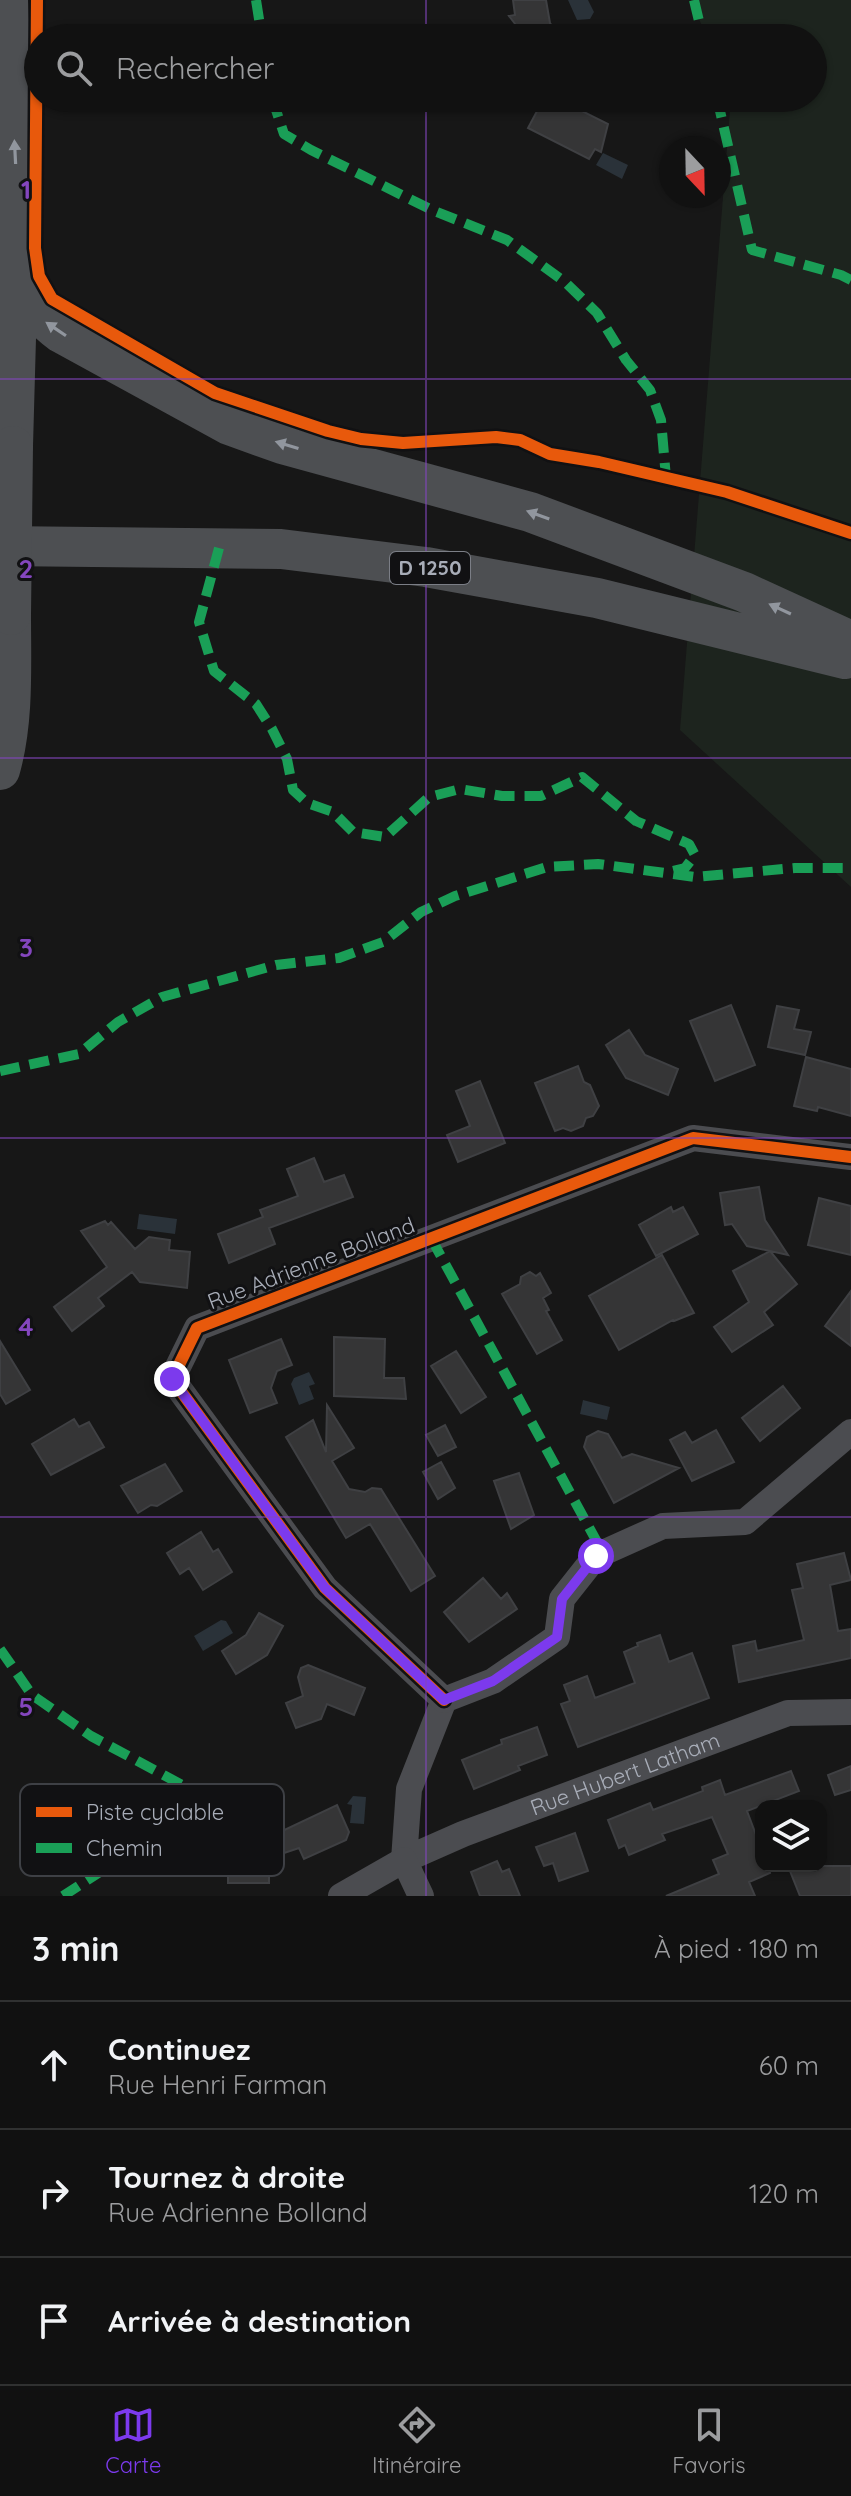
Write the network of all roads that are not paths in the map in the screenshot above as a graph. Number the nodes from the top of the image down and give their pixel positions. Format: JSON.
{"nodes":[{"id":1,"x":8,"y":0,"type":"edge"},
{"id":2,"x":19,"y":230,"type":"junction"},
{"id":3,"x":0,"y":546,"type":"edge"},
{"id":4,"x":851,"y":641,"type":"edge"},
{"id":5,"x":851,"y":661,"type":"edge"},
{"id":6,"x":0,"y":770,"type":"edge"},
{"id":7,"x":851,"y":1157,"type":"edge"},
{"id":8,"x":851,"y":1432,"type":"edge"},
{"id":9,"x":444,"y":1700,"type":"junction"},
{"id":10,"x":851,"y":1712,"type":"edge"},
{"id":11,"x":404,"y":1860,"type":"junction"},
{"id":12,"x":341,"y":1896,"type":"edge"},
{"id":13,"x":421,"y":1896,"type":"edge"}],
"edges":[{"from":2,"to":1,"type":"main road","one_way":true},
{"from":4,"to":2,"type":"main road","one_way":true},
{"from":2,"to":6,"type":"main road","bridge":true},
{"from":3,"to":5,"type":"main road","number":"D 1250"},
{"from":7,"to":9,"type":"street","name":"Rue Adrienne Bolland"},
{"from":8,"to":9,"type":"street"},
{"from":9,"to":11,"type":"street"},
{"from":10,"to":11,"type":"street","name":"Rue Hubert Latham"},
{"from":11,"to":12,"type":"street","name":"Rue Hubert Latham"},
{"from":11,"to":13,"type":"street"}]}
